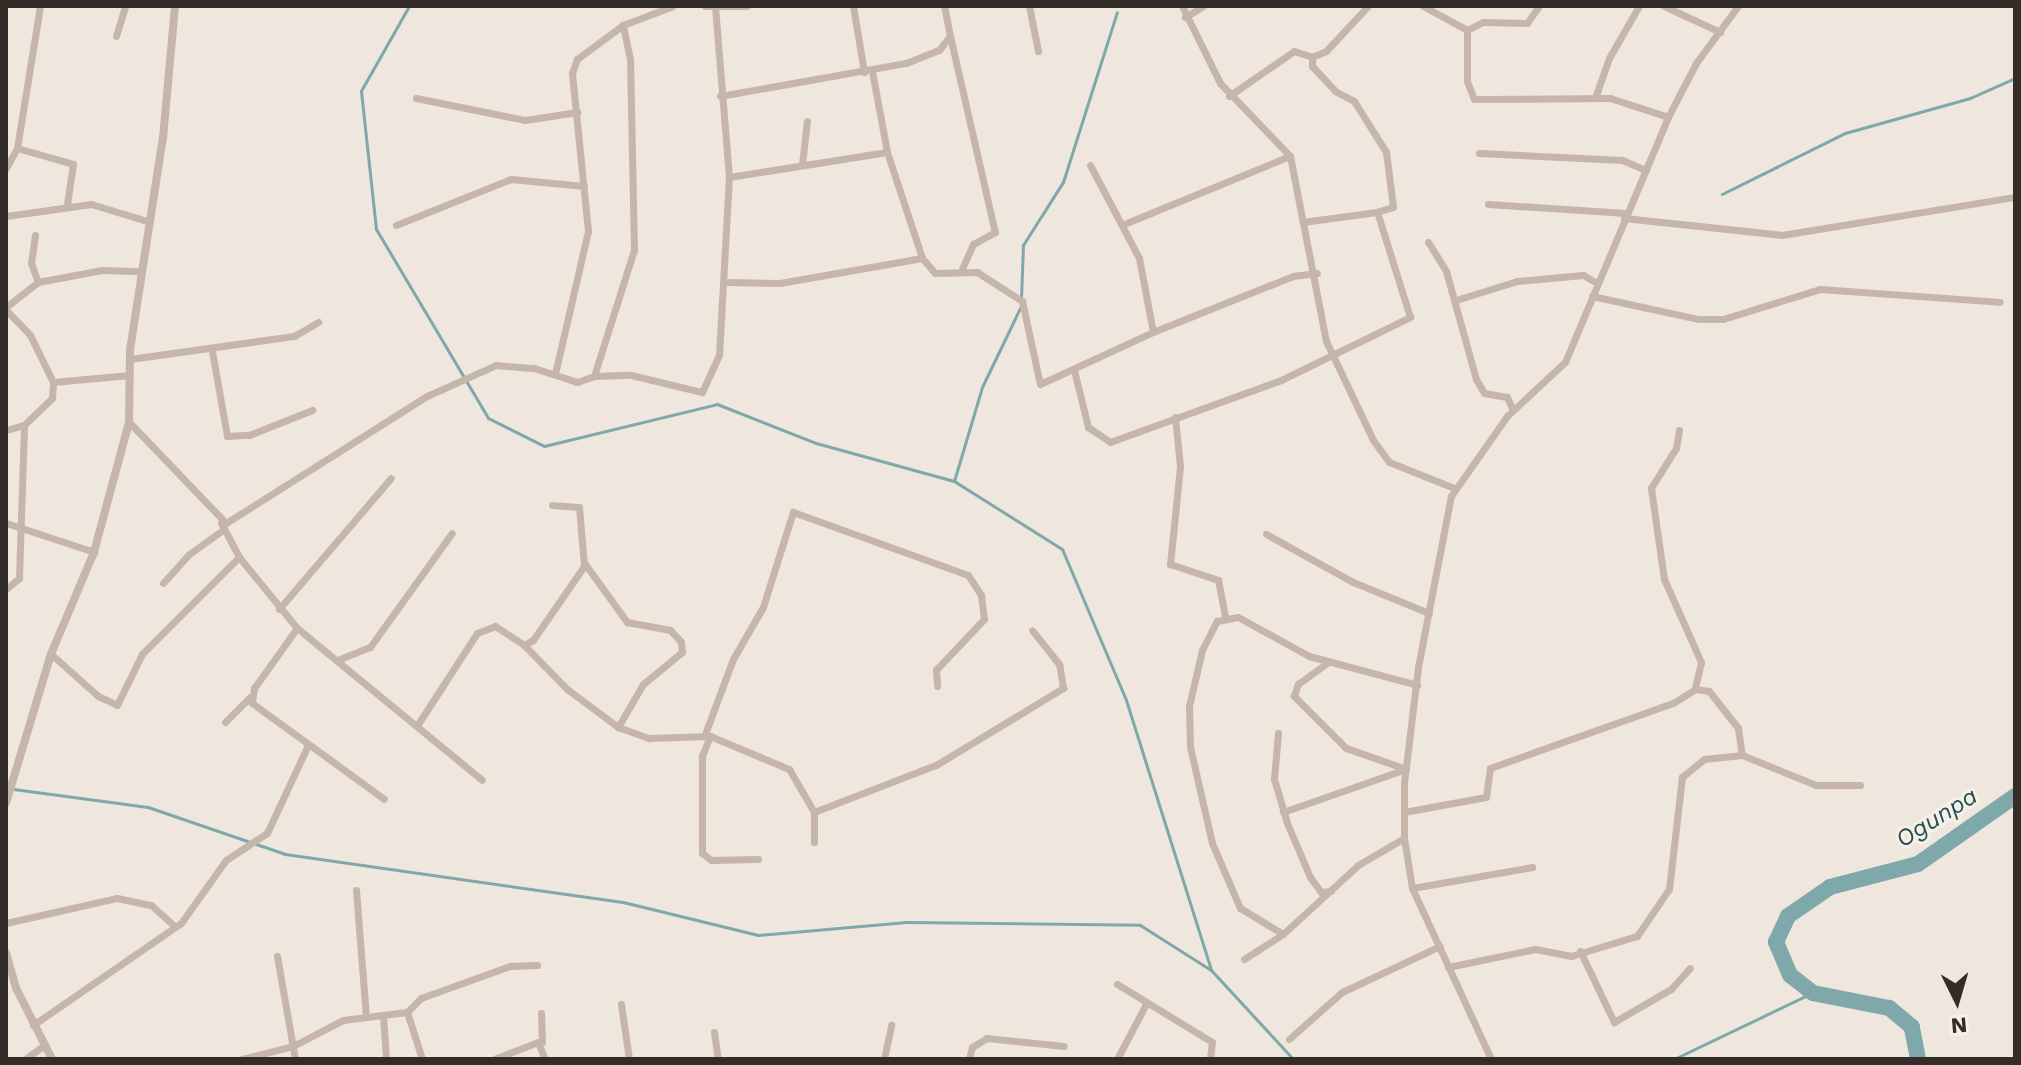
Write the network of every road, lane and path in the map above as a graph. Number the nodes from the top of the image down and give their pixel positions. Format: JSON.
{"nodes":[{"id":1,"x":40,"y":6,"type":"edge"},
{"id":2,"x":125,"y":6,"type":"edge"},
{"id":3,"x":175,"y":6,"type":"edge"},
{"id":4,"x":673,"y":6,"type":"edge"},
{"id":5,"x":705,"y":6,"type":"edge"},
{"id":6,"x":747,"y":6,"type":"edge"},
{"id":7,"x":853,"y":6,"type":"edge"},
{"id":8,"x":944,"y":6,"type":"edge"},
{"id":9,"x":1029,"y":6,"type":"edge"},
{"id":10,"x":1182,"y":6,"type":"edge"},
{"id":11,"x":1203,"y":6,"type":"edge"},
{"id":12,"x":1368,"y":6,"type":"edge"},
{"id":13,"x":1423,"y":6,"type":"edge"},
{"id":14,"x":1539,"y":6,"type":"edge"},
{"id":15,"x":1639,"y":6,"type":"edge"},
{"id":16,"x":1664,"y":6,"type":"edge"},
{"id":17,"x":1738,"y":6,"type":"edge"},
{"id":18,"x":715,"y":8,"type":"junction"},
{"id":19,"x":1185,"y":17,"type":"junction"},
{"id":20,"x":623,"y":25,"type":"junction"},
{"id":21,"x":1467,"y":30,"type":"junction"},
{"id":22,"x":1720,"y":32,"type":"junction"},
{"id":23,"x":116,"y":36,"type":"dead end"},
{"id":24,"x":950,"y":36,"type":"junction"},
{"id":25,"x":1038,"y":51,"type":"dead end"},
{"id":26,"x":1312,"y":57,"type":"junction"},
{"id":27,"x":868,"y":71,"type":"junction"},
{"id":28,"x":720,"y":96,"type":"junction"},
{"id":29,"x":1229,"y":96,"type":"junction"},
{"id":30,"x":416,"y":98,"type":"dead end"},
{"id":31,"x":1595,"y":98,"type":"junction"},
{"id":32,"x":577,"y":112,"type":"junction"},
{"id":33,"x":1668,"y":117,"type":"junction"},
{"id":34,"x":807,"y":121,"type":"dead end"},
{"id":35,"x":17,"y":148,"type":"junction"},
{"id":36,"x":887,"y":152,"type":"junction"},
{"id":37,"x":1479,"y":153,"type":"dead end"},
{"id":38,"x":1290,"y":156,"type":"junction"},
{"id":39,"x":802,"y":164,"type":"junction"},
{"id":40,"x":1090,"y":165,"type":"dead end"},
{"id":41,"x":6,"y":168,"type":"edge"},
{"id":42,"x":1646,"y":170,"type":"junction"},
{"id":43,"x":729,"y":177,"type":"junction"},
{"id":44,"x":584,"y":186,"type":"junction"},
{"id":45,"x":2015,"y":197,"type":"edge"},
{"id":46,"x":67,"y":204,"type":"junction"},
{"id":47,"x":1488,"y":204,"type":"dead end"},
{"id":48,"x":1377,"y":212,"type":"junction"},
{"id":49,"x":6,"y":216,"type":"edge"},
{"id":50,"x":1625,"y":216,"type":"junction"},
{"id":51,"x":147,"y":221,"type":"junction"},
{"id":52,"x":1303,"y":222,"type":"junction"},
{"id":53,"x":1124,"y":224,"type":"junction"},
{"id":54,"x":396,"y":225,"type":"dead end"},
{"id":55,"x":35,"y":235,"type":"dead end"},
{"id":56,"x":1428,"y":242,"type":"dead end"},
{"id":57,"x":922,"y":258,"type":"junction"},
{"id":58,"x":962,"y":269,"type":"junction"},
{"id":59,"x":140,"y":271,"type":"junction"},
{"id":60,"x":1317,"y":273,"type":"junction"},
{"id":61,"x":38,"y":282,"type":"junction"},
{"id":62,"x":728,"y":282,"type":"junction"},
{"id":63,"x":1597,"y":283,"type":"junction"},
{"id":64,"x":1592,"y":296,"type":"junction"},
{"id":65,"x":1456,"y":300,"type":"junction"},
{"id":66,"x":2000,"y":302,"type":"dead end"},
{"id":67,"x":6,"y":309,"type":"edge"},
{"id":68,"x":318,"y":322,"type":"dead end"},
{"id":69,"x":1153,"y":332,"type":"junction"},
{"id":70,"x":212,"y":351,"type":"junction"},
{"id":71,"x":1331,"y":356,"type":"junction"},
{"id":72,"x":130,"y":359,"type":"junction"},
{"id":73,"x":1074,"y":370,"type":"junction"},
{"id":74,"x":555,"y":374,"type":"junction"},
{"id":75,"x":130,"y":375,"type":"junction"},
{"id":76,"x":594,"y":376,"type":"junction"},
{"id":77,"x":53,"y":382,"type":"junction"},
{"id":78,"x":312,"y":410,"type":"dead end"},
{"id":79,"x":1513,"y":410,"type":"junction"},
{"id":80,"x":1175,"y":417,"type":"junction"},
{"id":81,"x":129,"y":422,"type":"junction"},
{"id":82,"x":24,"y":425,"type":"junction"},
{"id":83,"x":6,"y":430,"type":"edge"},
{"id":84,"x":1679,"y":430,"type":"dead end"},
{"id":85,"x":391,"y":478,"type":"dead end"},
{"id":86,"x":1454,"y":488,"type":"junction"},
{"id":87,"x":552,"y":505,"type":"dead end"},
{"id":88,"x":6,"y":523,"type":"edge"},
{"id":89,"x":19,"y":524,"type":"junction"},
{"id":90,"x":223,"y":526,"type":"junction"},
{"id":91,"x":452,"y":533,"type":"dead end"},
{"id":92,"x":1266,"y":534,"type":"dead end"},
{"id":93,"x":94,"y":552,"type":"junction"},
{"id":94,"x":239,"y":557,"type":"junction"},
{"id":95,"x":585,"y":564,"type":"junction"},
{"id":96,"x":163,"y":583,"type":"dead end"},
{"id":97,"x":6,"y":589,"type":"edge"},
{"id":98,"x":279,"y":609,"type":"junction"},
{"id":99,"x":1429,"y":613,"type":"junction"},
{"id":100,"x":1225,"y":617,"type":"junction"},
{"id":101,"x":297,"y":628,"type":"junction"},
{"id":102,"x":1032,"y":630,"type":"dead end"},
{"id":103,"x":524,"y":645,"type":"junction"},
{"id":104,"x":51,"y":654,"type":"junction"},
{"id":105,"x":340,"y":659,"type":"junction"},
{"id":106,"x":1330,"y":661,"type":"junction"},
{"id":107,"x":1417,"y":685,"type":"junction"},
{"id":108,"x":937,"y":686,"type":"dead end"},
{"id":109,"x":1695,"y":689,"type":"junction"},
{"id":110,"x":250,"y":697,"type":"junction"},
{"id":111,"x":225,"y":722,"type":"dead end"},
{"id":112,"x":418,"y":724,"type":"junction"},
{"id":113,"x":618,"y":727,"type":"junction"},
{"id":114,"x":1278,"y":733,"type":"dead end"},
{"id":115,"x":707,"y":735,"type":"junction"},
{"id":116,"x":308,"y":745,"type":"junction"},
{"id":117,"x":1742,"y":755,"type":"junction"},
{"id":118,"x":1406,"y":769,"type":"junction"},
{"id":119,"x":482,"y":780,"type":"dead end"},
{"id":120,"x":1860,"y":785,"type":"dead end"},
{"id":121,"x":384,"y":799,"type":"dead end"},
{"id":122,"x":6,"y":803,"type":"edge"},
{"id":123,"x":814,"y":812,"type":"junction"},
{"id":124,"x":1283,"y":812,"type":"junction"},
{"id":125,"x":1404,"y":812,"type":"junction"},
{"id":126,"x":1404,"y":838,"type":"junction"},
{"id":127,"x":814,"y":842,"type":"dead end"},
{"id":128,"x":758,"y":859,"type":"dead end"},
{"id":129,"x":1532,"y":867,"type":"dead end"},
{"id":130,"x":1412,"y":888,"type":"junction"},
{"id":131,"x":356,"y":890,"type":"dead end"},
{"id":132,"x":1333,"y":890,"type":"junction"},
{"id":133,"x":6,"y":923,"type":"edge"},
{"id":134,"x":174,"y":926,"type":"junction"},
{"id":135,"x":1283,"y":934,"type":"junction"},
{"id":136,"x":1440,"y":946,"type":"junction"},
{"id":137,"x":1580,"y":951,"type":"junction"},
{"id":138,"x":6,"y":953,"type":"edge"},
{"id":139,"x":277,"y":956,"type":"dead end"},
{"id":140,"x":1244,"y":959,"type":"dead end"},
{"id":141,"x":537,"y":965,"type":"dead end"},
{"id":142,"x":1448,"y":967,"type":"junction"},
{"id":143,"x":1690,"y":968,"type":"dead end"},
{"id":144,"x":1117,"y":984,"type":"dead end"},
{"id":145,"x":1147,"y":1002,"type":"junction"},
{"id":146,"x":621,"y":1004,"type":"dead end"},
{"id":147,"x":407,"y":1012,"type":"junction"},
{"id":148,"x":541,"y":1013,"type":"dead end"},
{"id":149,"x":383,"y":1015,"type":"junction"},
{"id":150,"x":366,"y":1017,"type":"junction"},
{"id":151,"x":33,"y":1025,"type":"junction"},
{"id":152,"x":891,"y":1025,"type":"dead end"},
{"id":153,"x":714,"y":1032,"type":"dead end"},
{"id":154,"x":1289,"y":1039,"type":"dead end"},
{"id":155,"x":542,"y":1042,"type":"junction"},
{"id":156,"x":44,"y":1045,"type":"junction"},
{"id":157,"x":293,"y":1046,"type":"junction"},
{"id":158,"x":1064,"y":1046,"type":"dead end"},
{"id":159,"x":25,"y":1059,"type":"edge"},
{"id":160,"x":52,"y":1059,"type":"edge"},
{"id":161,"x":242,"y":1059,"type":"edge"},
{"id":162,"x":295,"y":1059,"type":"edge"},
{"id":163,"x":386,"y":1059,"type":"edge"},
{"id":164,"x":422,"y":1059,"type":"edge"},
{"id":165,"x":494,"y":1059,"type":"edge"},
{"id":166,"x":545,"y":1059,"type":"edge"},
{"id":167,"x":629,"y":1059,"type":"edge"},
{"id":168,"x":718,"y":1059,"type":"edge"},
{"id":169,"x":884,"y":1059,"type":"edge"},
{"id":170,"x":969,"y":1059,"type":"edge"},
{"id":171,"x":1117,"y":1059,"type":"edge"},
{"id":172,"x":1210,"y":1059,"type":"edge"},
{"id":173,"x":1491,"y":1059,"type":"edge"}],
"edges":[{"from":1,"to":35,"type":"street"},
{"from":2,"to":23,"type":"street"},
{"from":3,"to":51,"type":"street"},
{"from":4,"to":20,"type":"street"},
{"from":5,"to":18,"type":"street"},
{"from":6,"to":18,"type":"street"},
{"from":7,"to":27,"type":"street"},
{"from":8,"to":24,"type":"street"},
{"from":9,"to":25,"type":"street"},
{"from":10,"to":19,"type":"street"},
{"from":11,"to":19,"type":"street"},
{"from":12,"to":26,"type":"street"},
{"from":13,"to":21,"type":"street"},
{"from":14,"to":21,"type":"street"},
{"from":15,"to":31,"type":"street"},
{"from":16,"to":22,"type":"street"},
{"from":17,"to":22,"type":"street"},
{"from":18,"to":28,"type":"street"},
{"from":19,"to":29,"type":"street"},
{"from":20,"to":32,"type":"street"},
{"from":20,"to":76,"type":"street"},
{"from":21,"to":31,"type":"street"},
{"from":22,"to":33,"type":"street"},
{"from":24,"to":27,"type":"street"},
{"from":24,"to":58,"type":"street"},
{"from":26,"to":29,"type":"street"},
{"from":26,"to":48,"type":"street"},
{"from":27,"to":28,"type":"street"},
{"from":27,"to":36,"type":"street"},
{"from":28,"to":43,"type":"street"},
{"from":29,"to":38,"type":"street"},
{"from":30,"to":32,"type":"street"},
{"from":31,"to":33,"type":"street"},
{"from":32,"to":44,"type":"street"},
{"from":33,"to":42,"type":"street"},
{"from":34,"to":39,"type":"street"},
{"from":35,"to":41,"type":"street"},
{"from":35,"to":46,"type":"street"},
{"from":36,"to":39,"type":"street"},
{"from":36,"to":57,"type":"street"},
{"from":37,"to":42,"type":"street"},
{"from":38,"to":52,"type":"street"},
{"from":38,"to":53,"type":"street"},
{"from":39,"to":43,"type":"street"},
{"from":40,"to":53,"type":"street"},
{"from":42,"to":50,"type":"street"},
{"from":43,"to":62,"type":"street"},
{"from":44,"to":54,"type":"street"},
{"from":44,"to":74,"type":"street"},
{"from":45,"to":50,"type":"street"},
{"from":46,"to":49,"type":"street"},
{"from":46,"to":51,"type":"street"},
{"from":47,"to":50,"type":"street"},
{"from":48,"to":52,"type":"street"},
{"from":48,"to":71,"type":"street"},
{"from":50,"to":63,"type":"street"},
{"from":51,"to":59,"type":"street"},
{"from":52,"to":60,"type":"street"},
{"from":53,"to":69,"type":"street"},
{"from":55,"to":61,"type":"street"},
{"from":56,"to":65,"type":"street"},
{"from":57,"to":58,"type":"street"},
{"from":57,"to":62,"type":"street"},
{"from":58,"to":73,"type":"street"},
{"from":59,"to":61,"type":"street"},
{"from":59,"to":72,"type":"street"},
{"from":60,"to":69,"type":"street"},
{"from":60,"to":71,"type":"street"},
{"from":61,"to":67,"type":"street"},
{"from":62,"to":76,"type":"street"},
{"from":63,"to":64,"type":"street"},
{"from":63,"to":65,"type":"street"},
{"from":64,"to":66,"type":"street"},
{"from":64,"to":79,"type":"street"},
{"from":65,"to":79,"type":"street"},
{"from":67,"to":77,"type":"street"},
{"from":68,"to":70,"type":"street"},
{"from":69,"to":73,"type":"street"},
{"from":70,"to":72,"type":"street"},
{"from":70,"to":78,"type":"street"},
{"from":71,"to":80,"type":"street"},
{"from":71,"to":86,"type":"street"},
{"from":72,"to":75,"type":"street"},
{"from":73,"to":80,"type":"street"},
{"from":74,"to":76,"type":"street"},
{"from":74,"to":90,"type":"street"},
{"from":75,"to":77,"type":"street"},
{"from":75,"to":81,"type":"street"},
{"from":77,"to":82,"type":"street"},
{"from":79,"to":86,"type":"street"},
{"from":80,"to":100,"type":"street"},
{"from":81,"to":90,"type":"street"},
{"from":81,"to":93,"type":"street"},
{"from":82,"to":83,"type":"street"},
{"from":82,"to":89,"type":"street"},
{"from":84,"to":109,"type":"street"},
{"from":85,"to":98,"type":"street"},
{"from":86,"to":99,"type":"street"},
{"from":87,"to":95,"type":"street"},
{"from":88,"to":89,"type":"street"},
{"from":89,"to":93,"type":"street"},
{"from":89,"to":97,"type":"street"},
{"from":90,"to":94,"type":"street"},
{"from":90,"to":96,"type":"street"},
{"from":91,"to":105,"type":"street"},
{"from":92,"to":99,"type":"street"},
{"from":93,"to":104,"type":"street"},
{"from":94,"to":98,"type":"street"},
{"from":94,"to":104,"type":"street"},
{"from":95,"to":103,"type":"street"},
{"from":95,"to":113,"type":"street"},
{"from":98,"to":101,"type":"street"},
{"from":99,"to":107,"type":"street"},
{"from":100,"to":106,"type":"street"},
{"from":100,"to":135,"type":"street"},
{"from":101,"to":105,"type":"street"},
{"from":101,"to":110,"type":"street"},
{"from":102,"to":123,"type":"street"},
{"from":103,"to":112,"type":"street"},
{"from":103,"to":113,"type":"street"},
{"from":104,"to":122,"type":"street"},
{"from":105,"to":112,"type":"street"},
{"from":106,"to":107,"type":"street"},
{"from":106,"to":118,"type":"street"},
{"from":107,"to":118,"type":"street"},
{"from":108,"to":115,"type":"street"},
{"from":109,"to":117,"type":"street"},
{"from":109,"to":125,"type":"street"},
{"from":110,"to":111,"type":"street"},
{"from":110,"to":116,"type":"street"},
{"from":112,"to":119,"type":"street"},
{"from":113,"to":115,"type":"street"},
{"from":114,"to":124,"type":"street"},
{"from":115,"to":123,"type":"street"},
{"from":115,"to":128,"type":"street"},
{"from":116,"to":121,"type":"street"},
{"from":116,"to":134,"type":"street"},
{"from":117,"to":120,"type":"street"},
{"from":117,"to":137,"type":"street"},
{"from":118,"to":124,"type":"street"},
{"from":118,"to":125,"type":"street"},
{"from":123,"to":127,"type":"street"},
{"from":124,"to":132,"type":"street"},
{"from":125,"to":126,"type":"street"},
{"from":126,"to":130,"type":"street"},
{"from":126,"to":132,"type":"street"},
{"from":129,"to":130,"type":"street"},
{"from":130,"to":136,"type":"street"},
{"from":131,"to":150,"type":"street"},
{"from":132,"to":135,"type":"street"},
{"from":133,"to":134,"type":"street"},
{"from":134,"to":151,"type":"street"},
{"from":135,"to":140,"type":"street"},
{"from":136,"to":142,"type":"street"},
{"from":136,"to":154,"type":"street"},
{"from":137,"to":142,"type":"street"},
{"from":137,"to":143,"type":"street"},
{"from":138,"to":151,"type":"street"},
{"from":139,"to":157,"type":"street"},
{"from":141,"to":147,"type":"street"},
{"from":142,"to":173,"type":"street"},
{"from":144,"to":145,"type":"street"},
{"from":145,"to":171,"type":"street"},
{"from":145,"to":172,"type":"street"},
{"from":146,"to":167,"type":"street"},
{"from":147,"to":149,"type":"street"},
{"from":147,"to":164,"type":"street"},
{"from":148,"to":155,"type":"street"},
{"from":149,"to":150,"type":"street"},
{"from":149,"to":163,"type":"street"},
{"from":150,"to":157,"type":"street"},
{"from":151,"to":156,"type":"street"},
{"from":152,"to":169,"type":"street"},
{"from":153,"to":168,"type":"street"},
{"from":155,"to":165,"type":"street"},
{"from":155,"to":166,"type":"street"},
{"from":156,"to":159,"type":"street"},
{"from":156,"to":160,"type":"street"},
{"from":157,"to":161,"type":"street"},
{"from":157,"to":162,"type":"street"},
{"from":158,"to":170,"type":"street"}]}
